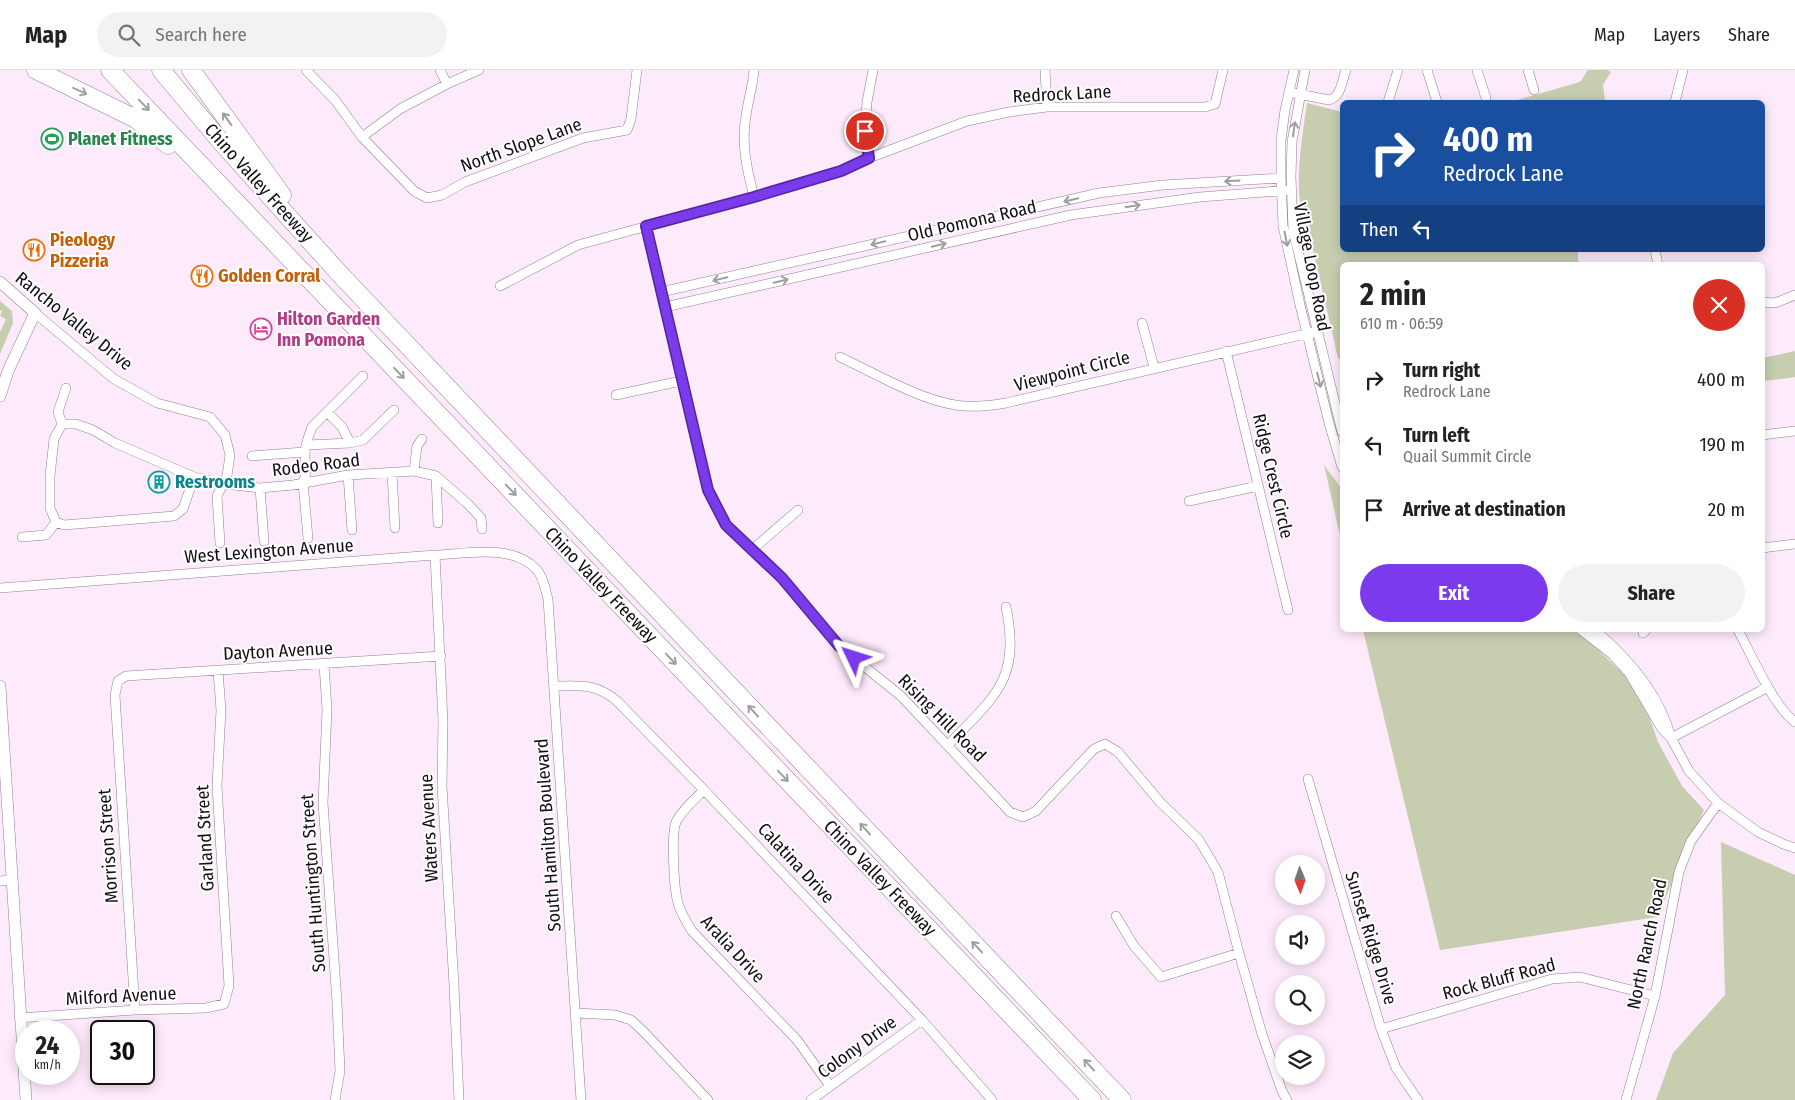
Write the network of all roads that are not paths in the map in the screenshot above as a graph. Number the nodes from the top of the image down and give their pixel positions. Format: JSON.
{"nodes":[{"id":1,"x":36,"y":70,"type":"edge"},
{"id":2,"x":110,"y":70,"type":"edge"},
{"id":3,"x":161,"y":70,"type":"edge"},
{"id":4,"x":191,"y":70,"type":"edge"},
{"id":5,"x":306,"y":70,"type":"edge"},
{"id":6,"x":440,"y":70,"type":"edge"},
{"id":7,"x":479,"y":70,"type":"edge"},
{"id":8,"x":637,"y":70,"type":"edge"},
{"id":9,"x":754,"y":70,"type":"edge"},
{"id":10,"x":872,"y":70,"type":"edge"},
{"id":11,"x":1045,"y":70,"type":"edge"},
{"id":12,"x":1223,"y":70,"type":"edge"},
{"id":13,"x":1294,"y":70,"type":"edge"},
{"id":14,"x":1305,"y":70,"type":"edge"},
{"id":15,"x":1346,"y":70,"type":"edge"},
{"id":16,"x":1398,"y":70,"type":"edge"},
{"id":17,"x":1427,"y":70,"type":"edge"},
{"id":18,"x":1477,"y":70,"type":"edge"},
{"id":19,"x":1528,"y":70,"type":"edge"},
{"id":20,"x":1683,"y":70,"type":"edge"},
{"id":21,"x":447,"y":84,"type":"junction"},
{"id":22,"x":1534,"y":90,"type":"dead end"},
{"id":23,"x":1288,"y":92,"type":"junction"},
{"id":24,"x":1300,"y":94,"type":"junction"},
{"id":25,"x":1486,"y":98,"type":"dead end"},
{"id":26,"x":1389,"y":100,"type":"edge"},
{"id":27,"x":1437,"y":100,"type":"edge"},
{"id":28,"x":1676,"y":100,"type":"edge"},
{"id":29,"x":1048,"y":107,"type":"junction"},
{"id":30,"x":362,"y":137,"type":"junction"},
{"id":31,"x":869,"y":158,"type":"junction"},
{"id":32,"x":1281,"y":178,"type":"junction"},
{"id":33,"x":1291,"y":190,"type":"junction"},
{"id":34,"x":1281,"y":191,"type":"junction"},
{"id":35,"x":754,"y":197,"type":"junction"},
{"id":36,"x":646,"y":226,"type":"junction"},
{"id":37,"x":338,"y":272,"type":"junction"},
{"id":38,"x":0,"y":282,"type":"edge"},
{"id":39,"x":500,"y":286,"type":"dead end"},
{"id":40,"x":661,"y":292,"type":"junction"},
{"id":41,"x":1795,"y":295,"type":"edge"},
{"id":42,"x":1765,"y":302,"type":"edge"},
{"id":43,"x":665,"y":307,"type":"junction"},
{"id":44,"x":35,"y":313,"type":"junction"},
{"id":45,"x":1142,"y":323,"type":"dead end"},
{"id":46,"x":1318,"y":330,"type":"junction"},
{"id":47,"x":1307,"y":333,"type":"junction"},
{"id":48,"x":365,"y":338,"type":"junction"},
{"id":49,"x":1226,"y":351,"type":"junction"},
{"id":50,"x":840,"y":357,"type":"dead end"},
{"id":51,"x":1154,"y":368,"type":"junction"},
{"id":52,"x":363,"y":376,"type":"dead end"},
{"id":53,"x":681,"y":381,"type":"junction"},
{"id":54,"x":66,"y":388,"type":"dead end"},
{"id":55,"x":616,"y":395,"type":"dead end"},
{"id":56,"x":0,"y":396,"type":"edge"},
{"id":57,"x":394,"y":410,"type":"dead end"},
{"id":58,"x":327,"y":412,"type":"junction"},
{"id":59,"x":62,"y":424,"type":"junction"},
{"id":60,"x":1340,"y":424,"type":"edge"},
{"id":61,"x":1795,"y":431,"type":"edge"},
{"id":62,"x":1765,"y":435,"type":"edge"},
{"id":63,"x":422,"y":439,"type":"dead end"},
{"id":64,"x":350,"y":443,"type":"junction"},
{"id":65,"x":306,"y":449,"type":"junction"},
{"id":66,"x":252,"y":456,"type":"dead end"},
{"id":67,"x":1340,"y":460,"type":"edge"},
{"id":68,"x":414,"y":471,"type":"junction"},
{"id":69,"x":392,"y":473,"type":"junction"},
{"id":70,"x":348,"y":475,"type":"junction"},
{"id":71,"x":436,"y":476,"type":"junction"},
{"id":72,"x":194,"y":477,"type":"junction"},
{"id":73,"x":303,"y":482,"type":"junction"},
{"id":74,"x":224,"y":484,"type":"junction"},
{"id":75,"x":1258,"y":486,"type":"junction"},
{"id":76,"x":260,"y":488,"type":"junction"},
{"id":77,"x":1190,"y":502,"type":"dead end"},
{"id":78,"x":798,"y":510,"type":"dead end"},
{"id":79,"x":56,"y":522,"type":"junction"},
{"id":80,"x":438,"y":523,"type":"dead end"},
{"id":81,"x":396,"y":528,"type":"dead end"},
{"id":82,"x":482,"y":529,"type":"dead end"},
{"id":83,"x":352,"y":530,"type":"dead end"},
{"id":84,"x":22,"y":537,"type":"dead end"},
{"id":85,"x":308,"y":538,"type":"dead end"},
{"id":86,"x":264,"y":541,"type":"dead end"},
{"id":87,"x":220,"y":543,"type":"dead end"},
{"id":88,"x":1795,"y":544,"type":"edge"},
{"id":89,"x":1765,"y":548,"type":"edge"},
{"id":90,"x":753,"y":550,"type":"junction"},
{"id":91,"x":435,"y":555,"type":"junction"},
{"id":92,"x":537,"y":570,"type":"joint"},
{"id":93,"x":0,"y":588,"type":"edge"},
{"id":94,"x":1006,"y":607,"type":"dead end"},
{"id":95,"x":1288,"y":610,"type":"dead end"},
{"id":96,"x":1584,"y":632,"type":"edge"},
{"id":97,"x":1597,"y":632,"type":"edge"},
{"id":98,"x":1739,"y":632,"type":"edge"},
{"id":99,"x":441,"y":656,"type":"junction"},
{"id":100,"x":324,"y":665,"type":"junction"},
{"id":101,"x":218,"y":671,"type":"junction"},
{"id":102,"x":118,"y":681,"type":"joint"},
{"id":103,"x":0,"y":686,"type":"edge"},
{"id":104,"x":555,"y":686,"type":"junction"},
{"id":105,"x":1768,"y":687,"type":"junction"},
{"id":106,"x":1795,"y":722,"type":"edge"},
{"id":107,"x":1671,"y":738,"type":"junction"},
{"id":108,"x":948,"y":745,"type":"junction"},
{"id":109,"x":1308,"y":779,"type":"dead end"},
{"id":110,"x":704,"y":790,"type":"junction"},
{"id":111,"x":1718,"y":804,"type":"junction"},
{"id":112,"x":1795,"y":848,"type":"edge"},
{"id":113,"x":6,"y":880,"type":"edge"},
{"id":114,"x":1116,"y":916,"type":"dead end"},
{"id":115,"x":1239,"y":953,"type":"junction"},
{"id":116,"x":1655,"y":996,"type":"junction"},
{"id":117,"x":224,"y":1004,"type":"joint"},
{"id":118,"x":135,"y":1010,"type":"junction"},
{"id":119,"x":576,"y":1013,"type":"junction"},
{"id":120,"x":19,"y":1018,"type":"junction"},
{"id":121,"x":922,"y":1020,"type":"junction"},
{"id":122,"x":1381,"y":1030,"type":"junction"},
{"id":123,"x":830,"y":1086,"type":"junction"},
{"id":124,"x":989,"y":1099,"type":"edge"},
{"id":125,"x":26,"y":1100,"type":"edge"},
{"id":126,"x":335,"y":1100,"type":"edge"},
{"id":127,"x":459,"y":1100,"type":"edge"},
{"id":128,"x":581,"y":1100,"type":"edge"},
{"id":129,"x":708,"y":1100,"type":"edge"},
{"id":130,"x":811,"y":1100,"type":"edge"},
{"id":131,"x":1092,"y":1100,"type":"edge"},
{"id":132,"x":1122,"y":1100,"type":"edge"},
{"id":133,"x":1287,"y":1100,"type":"edge"},
{"id":134,"x":1418,"y":1100,"type":"edge"},
{"id":135,"x":1626,"y":1100,"type":"edge"}],
"edges":[{"from":1,"to":48,"type":"highway","one_way":true},
{"from":2,"to":48,"type":"highway","name":"Chino Valley Freeway","one_way":true},
{"from":3,"to":37,"type":"highway","name":"Chino Valley Freeway"},
{"from":37,"to":4,"type":"highway","one_way":true},
{"from":5,"to":30,"type":"street"},
{"from":6,"to":21,"type":"street"},
{"from":7,"to":21,"type":"street"},
{"from":8,"to":30,"type":"street","name":"North Slope Lane"},
{"from":9,"to":35,"type":"street"},
{"from":10,"to":31,"type":"street"},
{"from":11,"to":29,"type":"street"},
{"from":12,"to":29,"type":"street","name":"Redrock Lane"},
{"from":13,"to":23,"type":"street","name":"Village Loop Road"},
{"from":14,"to":24,"type":"street","name":"Village Loop Road"},
{"from":15,"to":24,"type":"street"},
{"from":16,"to":26,"type":"street"},
{"from":17,"to":27,"type":"street"},
{"from":18,"to":25,"type":"street"},
{"from":19,"to":22,"type":"street"},
{"from":20,"to":28,"type":"street"},
{"from":21,"to":30,"type":"street"},
{"from":23,"to":24,"type":"street"},
{"from":23,"to":32,"type":"street","name":"Village Loop Road"},
{"from":33,"to":24,"type":"street","name":"Village Loop Road","one_way":true},
{"from":29,"to":31,"type":"street","name":"Redrock Lane"},
{"from":31,"to":35,"type":"street","name":"Redrock Lane"},
{"from":32,"to":34,"type":"street","name":"Village Loop Road"},
{"from":32,"to":40,"type":"street","name":"Old Pomona Road","one_way":true},
{"from":33,"to":34,"type":"street","name":"Old Pomona Road"},
{"from":33,"to":46,"type":"street","name":"Village Loop Road"},
{"from":43,"to":34,"type":"street","name":"Old Pomona Road","one_way":true},
{"from":34,"to":47,"type":"street","name":"Village Loop Road","one_way":true},
{"from":35,"to":36,"type":"street","name":"Redrock Lane"},
{"from":36,"to":39,"type":"street","name":"Redrock Lane"},
{"from":36,"to":40,"type":"street","name":"Rising Hill Road"},
{"from":132,"to":37,"type":"highway","name":"Chino Valley Freeway","one_way":true},
{"from":38,"to":44,"type":"street","name":"Rancho Valley Drive"},
{"from":40,"to":43,"type":"street","name":"Rising Hill Road"},
{"from":41,"to":42,"type":"street"},
{"from":43,"to":53,"type":"street","name":"Rising Hill Road"},
{"from":44,"to":56,"type":"street"},
{"from":44,"to":74,"type":"street","name":"Rancho Valley Drive"},
{"from":45,"to":51,"type":"street"},
{"from":46,"to":47,"type":"street","name":"Viewpoint Circle"},
{"from":46,"to":60,"type":"street","name":"Village Loop Road"},
{"from":47,"to":49,"type":"street","name":"Viewpoint Circle"},
{"from":47,"to":67,"type":"street","name":"Village Loop Road","one_way":true},
{"from":48,"to":131,"type":"highway","name":"Chino Valley Freeway","one_way":true},
{"from":49,"to":51,"type":"street","name":"Viewpoint Circle"},
{"from":49,"to":75,"type":"street","name":"Ridge Crest Circle"},
{"from":50,"to":51,"type":"street","name":"Viewpoint Circle"},
{"from":52,"to":58,"type":"street"},
{"from":53,"to":55,"type":"street"},
{"from":53,"to":90,"type":"street","name":"Rising Hill Road"},
{"from":54,"to":59,"type":"street"},
{"from":57,"to":64,"type":"street"},
{"from":58,"to":64,"type":"street"},
{"from":58,"to":65,"type":"street"},
{"from":59,"to":72,"type":"street","name":"Rodeo Road"},
{"from":59,"to":79,"type":"street"},
{"from":61,"to":62,"type":"street"},
{"from":63,"to":68,"type":"street"},
{"from":64,"to":65,"type":"street"},
{"from":65,"to":66,"type":"street"},
{"from":65,"to":73,"type":"street"},
{"from":68,"to":69,"type":"street","name":"Rodeo Road"},
{"from":68,"to":71,"type":"street","name":"Rodeo Road"},
{"from":69,"to":70,"type":"street","name":"Rodeo Road"},
{"from":69,"to":81,"type":"street"},
{"from":70,"to":73,"type":"street","name":"Rodeo Road"},
{"from":70,"to":83,"type":"street"},
{"from":71,"to":80,"type":"street"},
{"from":71,"to":82,"type":"street","name":"Rodeo Road"},
{"from":72,"to":74,"type":"street","name":"Rodeo Road"},
{"from":72,"to":79,"type":"street"},
{"from":73,"to":76,"type":"street","name":"Rodeo Road"},
{"from":73,"to":85,"type":"street"},
{"from":74,"to":76,"type":"street","name":"Rodeo Road"},
{"from":74,"to":87,"type":"street"},
{"from":75,"to":77,"type":"street"},
{"from":75,"to":95,"type":"street","name":"Ridge Crest Circle"},
{"from":76,"to":86,"type":"street"},
{"from":78,"to":90,"type":"street"},
{"from":79,"to":84,"type":"street"},
{"from":88,"to":89,"type":"street"},
{"from":90,"to":108,"type":"street","name":"Rising Hill Road"},
{"from":91,"to":92,"type":"street","name":"West Lexington Avenue"},
{"from":91,"to":93,"type":"street","name":"West Lexington Avenue"},
{"from":91,"to":99,"type":"street","name":"Waters Avenue"},
{"from":92,"to":104,"type":"street","name":"South Hamilton Boulevard"},
{"from":94,"to":108,"type":"street"},
{"from":96,"to":107,"type":"street"},
{"from":97,"to":107,"type":"street"},
{"from":98,"to":105,"type":"street"},
{"from":99,"to":100,"type":"street","name":"Dayton Avenue"},
{"from":99,"to":127,"type":"street","name":"Waters Avenue"},
{"from":100,"to":101,"type":"street","name":"Dayton Avenue"},
{"from":100,"to":126,"type":"street","name":"South Huntington Street"},
{"from":101,"to":102,"type":"street","name":"Dayton Avenue"},
{"from":101,"to":117,"type":"street","name":"Garland Street"},
{"from":102,"to":118,"type":"street","name":"Morrison Street"},
{"from":103,"to":113,"type":"street"},
{"from":104,"to":110,"type":"street","name":"Calatina Drive"},
{"from":104,"to":119,"type":"street","name":"South Hamilton Boulevard"},
{"from":105,"to":106,"type":"street"},
{"from":105,"to":107,"type":"street"},
{"from":107,"to":111,"type":"street"},
{"from":108,"to":115,"type":"street","name":"Rising Hill Road"},
{"from":109,"to":122,"type":"street","name":"Sunset Ridge Drive"},
{"from":110,"to":121,"type":"street","name":"Calatina Drive"},
{"from":110,"to":123,"type":"street","name":"Aralia Drive"},
{"from":111,"to":112,"type":"street"},
{"from":111,"to":116,"type":"street","name":"North Ranch Road"},
{"from":113,"to":120,"type":"street"},
{"from":114,"to":115,"type":"street"},
{"from":115,"to":133,"type":"street"},
{"from":116,"to":122,"type":"street","name":"Rock Bluff Road"},
{"from":116,"to":135,"type":"street","name":"North Ranch Road"},
{"from":117,"to":118,"type":"street","name":"Milford Avenue"},
{"from":118,"to":120,"type":"street","name":"Milford Avenue"},
{"from":119,"to":128,"type":"street","name":"South Hamilton Boulevard"},
{"from":119,"to":129,"type":"street"},
{"from":120,"to":125,"type":"street"},
{"from":121,"to":123,"type":"street","name":"Colony Drive"},
{"from":121,"to":124,"type":"street","name":"Calatina Drive"},
{"from":122,"to":134,"type":"street","name":"Sunset Ridge Drive"},
{"from":123,"to":130,"type":"street","name":"Colony Drive"}]}
